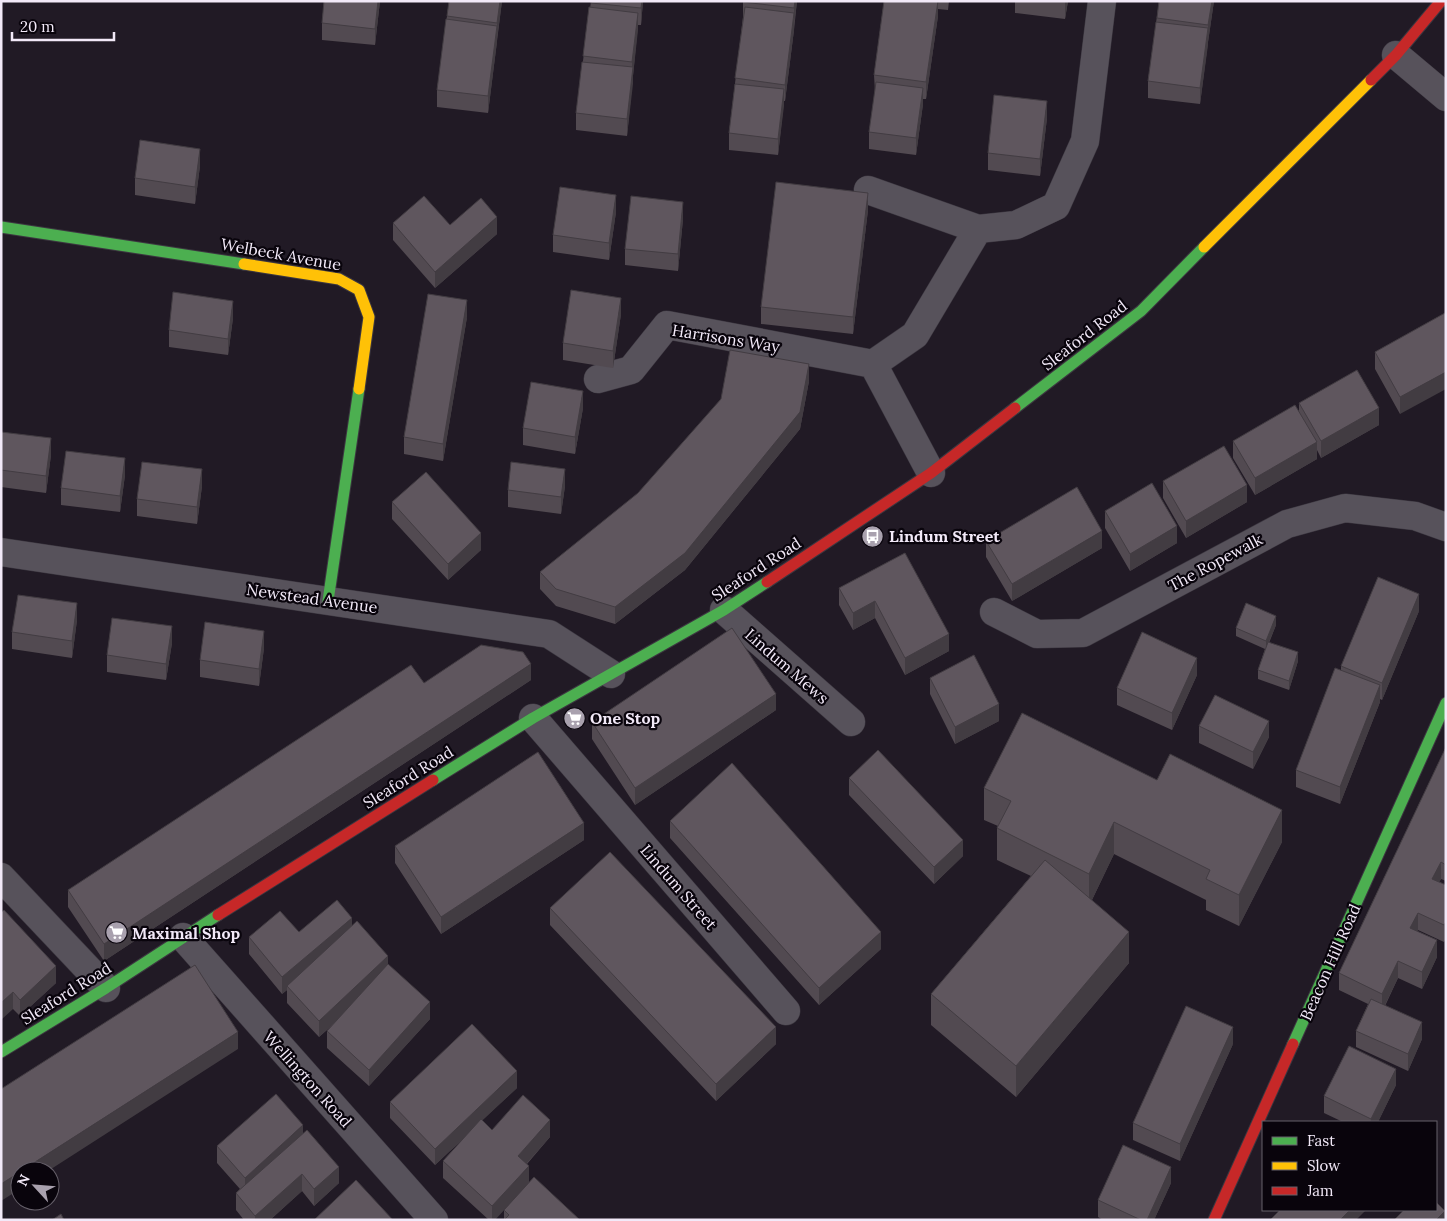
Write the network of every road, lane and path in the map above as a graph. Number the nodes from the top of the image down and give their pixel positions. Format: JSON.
{"nodes":[{"id":1,"x":1102,"y":1,"type":"edge"},
{"id":2,"x":1442,"y":1,"type":"edge"},
{"id":3,"x":1396,"y":54,"type":"junction"},
{"id":4,"x":1446,"y":97,"type":"edge"},
{"id":5,"x":868,"y":190,"type":"dead end"},
{"id":6,"x":1,"y":227,"type":"edge"},
{"id":7,"x":978,"y":230,"type":"junction"},
{"id":8,"x":873,"y":364,"type":"junction"},
{"id":9,"x":598,"y":379,"type":"dead end"},
{"id":10,"x":931,"y":473,"type":"junction"},
{"id":11,"x":1446,"y":526,"type":"edge"},
{"id":12,"x":1,"y":552,"type":"edge"},
{"id":13,"x":328,"y":601,"type":"junction"},
{"id":14,"x":724,"y":610,"type":"junction"},
{"id":15,"x":994,"y":612,"type":"dead end"},
{"id":16,"x":611,"y":674,"type":"junction"},
{"id":17,"x":1444,"y":716,"type":"edge"},
{"id":18,"x":533,"y":718,"type":"junction"},
{"id":19,"x":851,"y":722,"type":"dead end"},
{"id":20,"x":1,"y":877,"type":"edge"},
{"id":21,"x":182,"y":937,"type":"junction"},
{"id":22,"x":106,"y":988,"type":"junction"},
{"id":23,"x":786,"y":1011,"type":"dead end"},
{"id":24,"x":1,"y":1052,"type":"edge"},
{"id":25,"x":434,"y":1220,"type":"edge"},
{"id":26,"x":1214,"y":1220,"type":"edge"}],
"edges":[{"from":1,"to":7,"type":"street"},
{"from":2,"to":3,"type":"street","name":"Sleaford Road"},
{"from":3,"to":4,"type":"street"},
{"from":3,"to":10,"type":"street","name":"Sleaford Road"},
{"from":5,"to":7,"type":"street"},
{"from":6,"to":13,"type":"street","name":"Welbeck Avenue"},
{"from":7,"to":8,"type":"street"},
{"from":8,"to":9,"type":"street","name":"Harrisons Way"},
{"from":8,"to":10,"type":"street"},
{"from":10,"to":14,"type":"street","name":"Sleaford Road"},
{"from":11,"to":15,"type":"street","name":"The Ropewalk"},
{"from":12,"to":13,"type":"street","name":"Newstead Avenue"},
{"from":13,"to":16,"type":"street","name":"Newstead Avenue"},
{"from":14,"to":16,"type":"street","name":"Sleaford Road"},
{"from":14,"to":19,"type":"street","name":"Lindum Mews"},
{"from":16,"to":18,"type":"street","name":"Sleaford Road"},
{"from":17,"to":26,"type":"street","name":"Beacon Hill Road"},
{"from":18,"to":21,"type":"street","name":"Sleaford Road"},
{"from":18,"to":23,"type":"street","name":"Lindum Street"},
{"from":20,"to":22,"type":"street"},
{"from":21,"to":22,"type":"street","name":"Sleaford Road"},
{"from":21,"to":25,"type":"street","name":"Wellington Road"},
{"from":22,"to":24,"type":"street","name":"Sleaford Road"}]}
